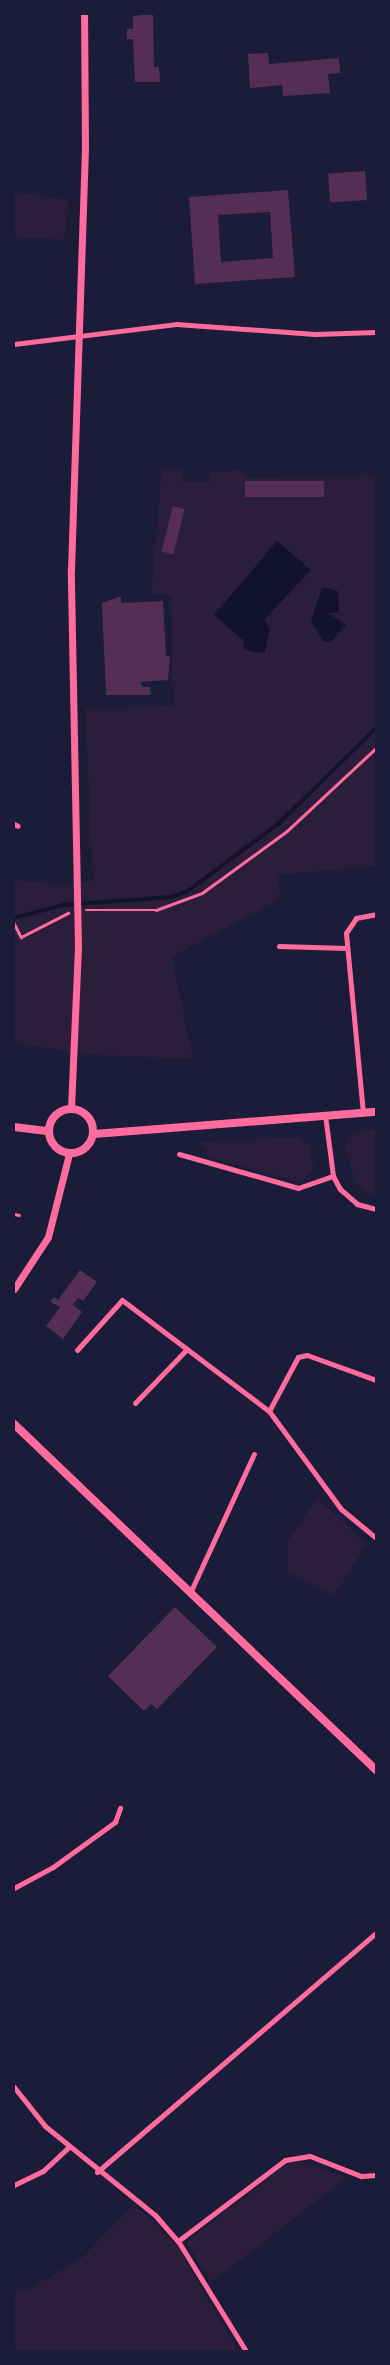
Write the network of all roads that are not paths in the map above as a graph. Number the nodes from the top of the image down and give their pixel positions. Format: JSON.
{"nodes":[{"id":1,"x":84,"y":14,"type":"edge"},
{"id":2,"x":376,"y":332,"type":"edge"},
{"id":3,"x":77,"y":336,"type":"junction"},
{"id":4,"x":14,"y":344,"type":"edge"},
{"id":5,"x":376,"y":914,"type":"edge"},
{"id":6,"x":278,"y":946,"type":"dead end"},
{"id":7,"x":346,"y":948,"type":"junction"},
{"id":8,"x":70,"y":1108,"type":"junction"},
{"id":9,"x":376,"y":1112,"type":"edge"},
{"id":10,"x":363,"y":1113,"type":"junction"},
{"id":11,"x":325,"y":1115,"type":"junction"},
{"id":12,"x":14,"y":1127,"type":"edge"},
{"id":13,"x":49,"y":1131,"type":"junction"},
{"id":14,"x":94,"y":1134,"type":"junction"},
{"id":15,"x":69,"y":1154,"type":"junction"},
{"id":16,"x":179,"y":1154,"type":"dead end"},
{"id":17,"x":333,"y":1176,"type":"junction"},
{"id":18,"x":376,"y":1209,"type":"edge"},
{"id":19,"x":14,"y":1214,"type":"edge"},
{"id":20,"x":19,"y":1215,"type":"dead end"},
{"id":21,"x":14,"y":1289,"type":"edge"},
{"id":22,"x":187,"y":1349,"type":"junction"},
{"id":23,"x":77,"y":1350,"type":"dead end"},
{"id":24,"x":376,"y":1380,"type":"edge"},
{"id":25,"x":135,"y":1403,"type":"dead end"},
{"id":26,"x":269,"y":1411,"type":"junction"},
{"id":27,"x":14,"y":1424,"type":"edge"},
{"id":28,"x":254,"y":1454,"type":"dead end"},
{"id":29,"x":376,"y":1538,"type":"edge"},
{"id":30,"x":190,"y":1593,"type":"junction"},
{"id":31,"x":376,"y":1770,"type":"edge"},
{"id":32,"x":120,"y":1808,"type":"dead end"},
{"id":33,"x":14,"y":1888,"type":"edge"},
{"id":34,"x":376,"y":1933,"type":"edge"},
{"id":35,"x":14,"y":2087,"type":"edge"},
{"id":36,"x":69,"y":2147,"type":"junction"},
{"id":37,"x":96,"y":2172,"type":"junction"},
{"id":38,"x":376,"y":2175,"type":"edge"},
{"id":39,"x":14,"y":2185,"type":"edge"},
{"id":40,"x":178,"y":2241,"type":"junction"},
{"id":41,"x":246,"y":2351,"type":"edge"}],
"edges":[{"from":1,"to":3,"type":"street"},
{"from":2,"to":3,"type":"street"},
{"from":3,"to":4,"type":"street"},
{"from":3,"to":8,"type":"street"},
{"from":5,"to":7,"type":"street"},
{"from":6,"to":7,"type":"street"},
{"from":7,"to":10,"type":"street"},
{"from":8,"to":13,"type":"main road"},
{"from":8,"to":14,"type":"main road"},
{"from":9,"to":10,"type":"main road"},
{"from":10,"to":11,"type":"main road"},
{"from":11,"to":14,"type":"main road"},
{"from":11,"to":17,"type":"street"},
{"from":12,"to":13,"type":"main road"},
{"from":13,"to":15,"type":"main road"},
{"from":14,"to":15,"type":"main road"},
{"from":15,"to":21,"type":"street"},
{"from":16,"to":17,"type":"street"},
{"from":17,"to":18,"type":"street"},
{"from":19,"to":20,"type":"lane"},
{"from":22,"to":23,"type":"street"},
{"from":22,"to":25,"type":"street"},
{"from":22,"to":26,"type":"street"},
{"from":24,"to":26,"type":"street"},
{"from":26,"to":29,"type":"street"},
{"from":27,"to":30,"type":"main road"},
{"from":28,"to":30,"type":"street"},
{"from":30,"to":31,"type":"main road"},
{"from":32,"to":33,"type":"street"},
{"from":34,"to":37,"type":"street"},
{"from":35,"to":36,"type":"street"},
{"from":36,"to":37,"type":"street"},
{"from":36,"to":39,"type":"street"},
{"from":37,"to":40,"type":"street"},
{"from":38,"to":40,"type":"street"},
{"from":40,"to":41,"type":"street"}]}
